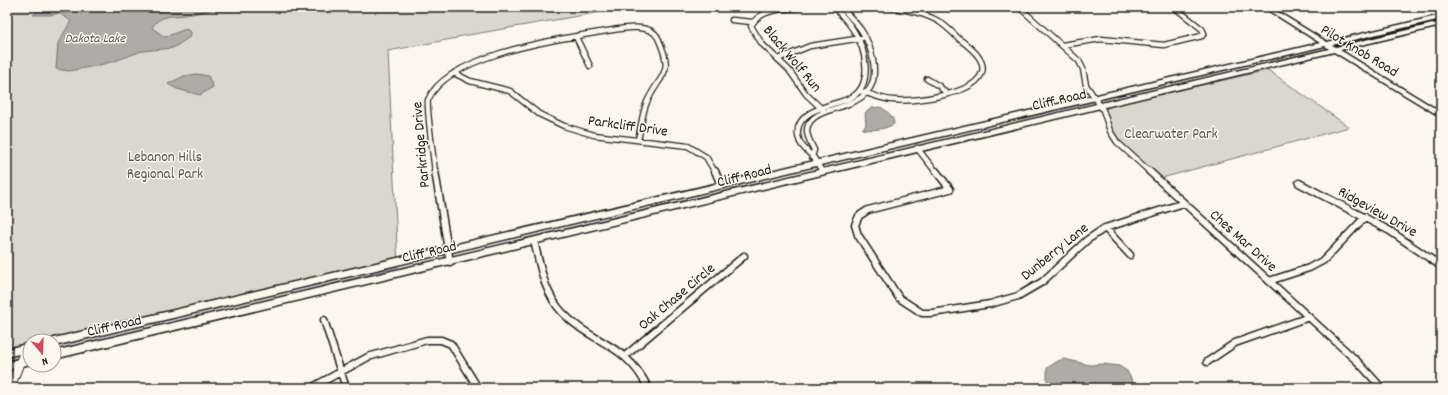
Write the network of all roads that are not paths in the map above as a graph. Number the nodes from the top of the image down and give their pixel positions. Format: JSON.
{"nodes":[{"id":1,"x":802,"y":7,"type":"edge"},
{"id":2,"x":834,"y":7,"type":"edge"},
{"id":3,"x":841,"y":7,"type":"edge"},
{"id":4,"x":891,"y":7,"type":"edge"},
{"id":5,"x":1018,"y":7,"type":"edge"},
{"id":6,"x":1174,"y":7,"type":"edge"},
{"id":7,"x":1266,"y":7,"type":"edge"},
{"id":8,"x":1273,"y":7,"type":"edge"},
{"id":9,"x":904,"y":8,"type":"edge"},
{"id":10,"x":1441,"y":17,"type":"edge"},
{"id":11,"x":732,"y":20,"type":"dead end"},
{"id":12,"x":752,"y":22,"type":"junction"},
{"id":13,"x":1441,"y":24,"type":"edge"},
{"id":14,"x":576,"y":37,"type":"junction"},
{"id":15,"x":862,"y":38,"type":"junction"},
{"id":16,"x":1062,"y":45,"type":"junction"},
{"id":17,"x":1333,"y":46,"type":"junction"},
{"id":18,"x":778,"y":59,"type":"junction"},
{"id":19,"x":590,"y":66,"type":"dead end"},
{"id":20,"x":454,"y":73,"type":"junction"},
{"id":21,"x":927,"y":79,"type":"dead end"},
{"id":22,"x":860,"y":91,"type":"junction"},
{"id":23,"x":866,"y":93,"type":"junction"},
{"id":24,"x":946,"y":93,"type":"junction"},
{"id":25,"x":1095,"y":98,"type":"junction"},
{"id":26,"x":1100,"y":105,"type":"junction"},
{"id":27,"x":823,"y":109,"type":"junction"},
{"id":28,"x":1441,"y":109,"type":"edge"},
{"id":29,"x":1441,"y":114,"type":"edge"},
{"id":30,"x":638,"y":140,"type":"junction"},
{"id":31,"x":916,"y":148,"type":"junction"},
{"id":32,"x":814,"y":160,"type":"junction"},
{"id":33,"x":822,"y":171,"type":"junction"},
{"id":34,"x":1299,"y":183,"type":"dead end"},
{"id":35,"x":721,"y":185,"type":"junction"},
{"id":36,"x":1184,"y":204,"type":"junction"},
{"id":37,"x":1365,"y":217,"type":"junction"},
{"id":38,"x":1104,"y":228,"type":"junction"},
{"id":39,"x":534,"y":241,"type":"junction"},
{"id":40,"x":448,"y":249,"type":"junction"},
{"id":41,"x":1130,"y":255,"type":"dead end"},
{"id":42,"x":744,"y":256,"type":"dead end"},
{"id":43,"x":450,"y":262,"type":"junction"},
{"id":44,"x":1441,"y":266,"type":"edge"},
{"id":45,"x":1269,"y":281,"type":"junction"},
{"id":46,"x":1309,"y":317,"type":"junction"},
{"id":47,"x":324,"y":320,"type":"dead end"},
{"id":48,"x":62,"y":340,"type":"edge"},
{"id":49,"x":22,"y":349,"type":"edge"},
{"id":50,"x":7,"y":353,"type":"edge"},
{"id":51,"x":62,"y":353,"type":"edge"},
{"id":52,"x":625,"y":356,"type":"junction"},
{"id":53,"x":22,"y":362,"type":"edge"},
{"id":54,"x":1207,"y":362,"type":"dead end"},
{"id":55,"x":7,"y":366,"type":"edge"},
{"id":56,"x":22,"y":366,"type":"edge"},
{"id":57,"x":340,"y":372,"type":"junction"},
{"id":58,"x":10,"y":388,"type":"edge"},
{"id":59,"x":311,"y":388,"type":"edge"},
{"id":60,"x":346,"y":388,"type":"edge"},
{"id":61,"x":478,"y":388,"type":"edge"},
{"id":62,"x":648,"y":388,"type":"edge"},
{"id":63,"x":1379,"y":388,"type":"edge"}],
"edges":[{"from":1,"to":12,"type":"street","name":"Black Wolf Run"},
{"from":2,"to":15,"type":"street"},
{"from":3,"to":15,"type":"street"},
{"from":4,"to":9,"type":"street"},
{"from":5,"to":16,"type":"street","name":"Ches Mar Drive"},
{"from":6,"to":16,"type":"street"},
{"from":7,"to":17,"type":"main road","name":"Pilot Knob Road"},
{"from":8,"to":17,"type":"main road","name":"Pilot Knob Road"},
{"from":9,"to":24,"type":"street"},
{"from":10,"to":17,"type":"main road","name":"Cliff Road"},
{"from":11,"to":12,"type":"street"},
{"from":12,"to":18,"type":"street","name":"Black Wolf Run"},
{"from":13,"to":17,"type":"main road","name":"Cliff Road"},
{"from":14,"to":19,"type":"street"},
{"from":14,"to":20,"type":"street","name":"Parkridge Drive"},
{"from":14,"to":30,"type":"street","name":"Parkridge Drive"},
{"from":15,"to":18,"type":"street"},
{"from":15,"to":22,"type":"street"},
{"from":15,"to":23,"type":"street"},
{"from":16,"to":25,"type":"street","name":"Ches Mar Drive"},
{"from":17,"to":25,"type":"main road","name":"Cliff Road"},
{"from":17,"to":26,"type":"main road","name":"Cliff Road"},
{"from":17,"to":28,"type":"main road","name":"Pilot Knob Road"},
{"from":17,"to":29,"type":"main road","name":"Pilot Knob Road"},
{"from":18,"to":27,"type":"street","name":"Black Wolf Run"},
{"from":20,"to":30,"type":"street","name":"Parkcliff Drive"},
{"from":20,"to":40,"type":"street","name":"Parkridge Drive"},
{"from":21,"to":24,"type":"street"},
{"from":22,"to":23,"type":"street"},
{"from":22,"to":27,"type":"street"},
{"from":23,"to":24,"type":"street"},
{"from":23,"to":27,"type":"street"},
{"from":25,"to":26,"type":"street","name":"Ches Mar Drive"},
{"from":25,"to":32,"type":"main road","name":"Cliff Road"},
{"from":26,"to":31,"type":"main road","name":"Cliff Road"},
{"from":26,"to":36,"type":"street","name":"Ches Mar Drive"},
{"from":27,"to":32,"type":"street"},
{"from":27,"to":32,"type":"street"},
{"from":30,"to":35,"type":"street","name":"Parkcliff Drive"},
{"from":31,"to":33,"type":"main road","name":"Cliff Road"},
{"from":31,"to":38,"type":"street","name":"Dunberry Lane"},
{"from":32,"to":33,"type":"street"},
{"from":32,"to":35,"type":"main road","name":"Cliff Road"},
{"from":33,"to":39,"type":"main road","name":"Cliff Road"},
{"from":34,"to":37,"type":"street","name":"Ridgeview Drive"},
{"from":35,"to":40,"type":"main road","name":"Cliff Road"},
{"from":36,"to":38,"type":"street","name":"Dunberry Lane"},
{"from":36,"to":45,"type":"street","name":"Ches Mar Drive"},
{"from":37,"to":44,"type":"street","name":"Ridgeview Drive"},
{"from":37,"to":45,"type":"street"},
{"from":38,"to":41,"type":"street"},
{"from":39,"to":43,"type":"main road","name":"Cliff Road"},
{"from":39,"to":52,"type":"street"},
{"from":40,"to":43,"type":"street","name":"Parkridge Drive"},
{"from":40,"to":48,"type":"main road","name":"Cliff Road"},
{"from":42,"to":52,"type":"street","name":"Oak Chase Circle"},
{"from":43,"to":51,"type":"main road","name":"Cliff Road"},
{"from":45,"to":46,"type":"street","name":"Ches Mar Drive"},
{"from":46,"to":54,"type":"street"},
{"from":46,"to":63,"type":"street","name":"Ches Mar Drive"},
{"from":47,"to":57,"type":"street"},
{"from":49,"to":50,"type":"main road"},
{"from":52,"to":62,"type":"street"},
{"from":53,"to":55,"type":"main road"},
{"from":56,"to":58,"type":"street"},
{"from":57,"to":59,"type":"street"},
{"from":57,"to":60,"type":"street"},
{"from":57,"to":61,"type":"street"}]}
